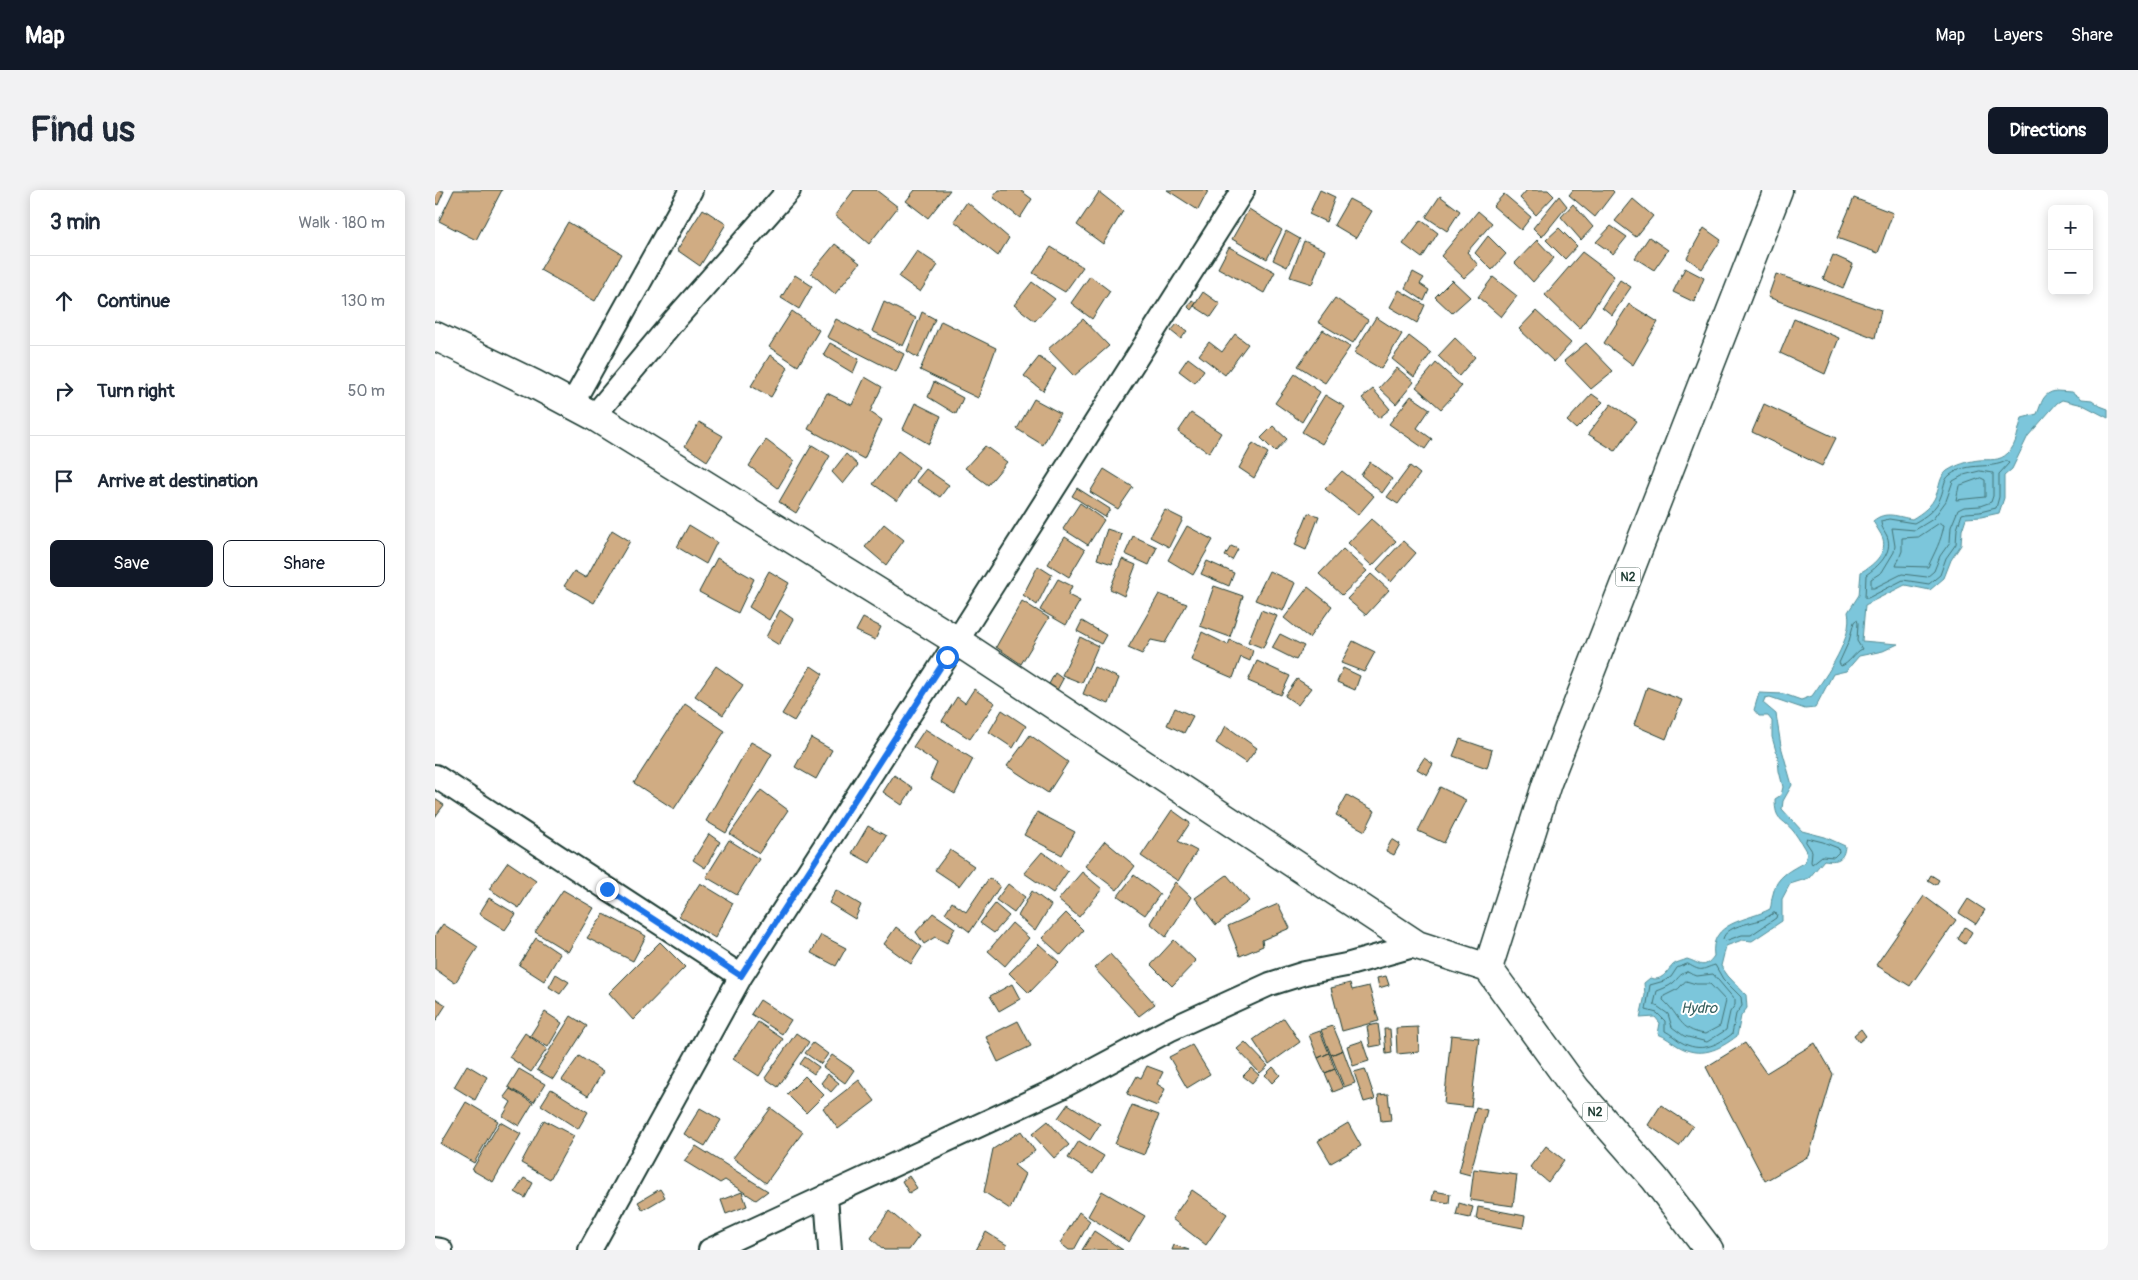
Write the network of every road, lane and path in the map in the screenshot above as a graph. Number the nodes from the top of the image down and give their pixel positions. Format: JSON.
{"nodes":[{"id":1,"x":691,"y":190,"type":"edge"},
{"id":2,"x":789,"y":190,"type":"edge"},
{"id":3,"x":1243,"y":190,"type":"edge"},
{"id":4,"x":1778,"y":190,"type":"edge"},
{"id":5,"x":435,"y":336,"type":"edge"},
{"id":6,"x":583,"y":410,"type":"junction"},
{"id":7,"x":957,"y":642,"type":"junction"},
{"id":8,"x":435,"y":776,"type":"edge"},
{"id":9,"x":1417,"y":945,"type":"junction"},
{"id":10,"x":1487,"y":968,"type":"junction"},
{"id":11,"x":741,"y":976,"type":"junction"},
{"id":12,"x":826,"y":1196,"type":"junction"},
{"id":13,"x":435,"y":1249,"type":"edge"},
{"id":14,"x":441,"y":1250,"type":"edge"},
{"id":15,"x":590,"y":1250,"type":"edge"},
{"id":16,"x":710,"y":1250,"type":"edge"},
{"id":17,"x":830,"y":1250,"type":"edge"},
{"id":18,"x":1709,"y":1250,"type":"edge"}],
"edges":[{"from":1,"to":6,"type":"street"},
{"from":2,"to":6,"type":"street"},
{"from":3,"to":7,"type":"street"},
{"from":4,"to":10,"type":"highway","number":"N2"},
{"from":5,"to":6,"type":"highway"},
{"from":6,"to":7,"type":"highway"},
{"from":7,"to":9,"type":"highway"},
{"from":7,"to":11,"type":"street"},
{"from":8,"to":11,"type":"street"},
{"from":9,"to":10,"type":"highway"},
{"from":9,"to":12,"type":"street"},
{"from":10,"to":18,"type":"highway","number":"N2"},
{"from":11,"to":15,"type":"street"},
{"from":12,"to":16,"type":"street"},
{"from":12,"to":17,"type":"street"},
{"from":13,"to":14,"type":"street"}]}
